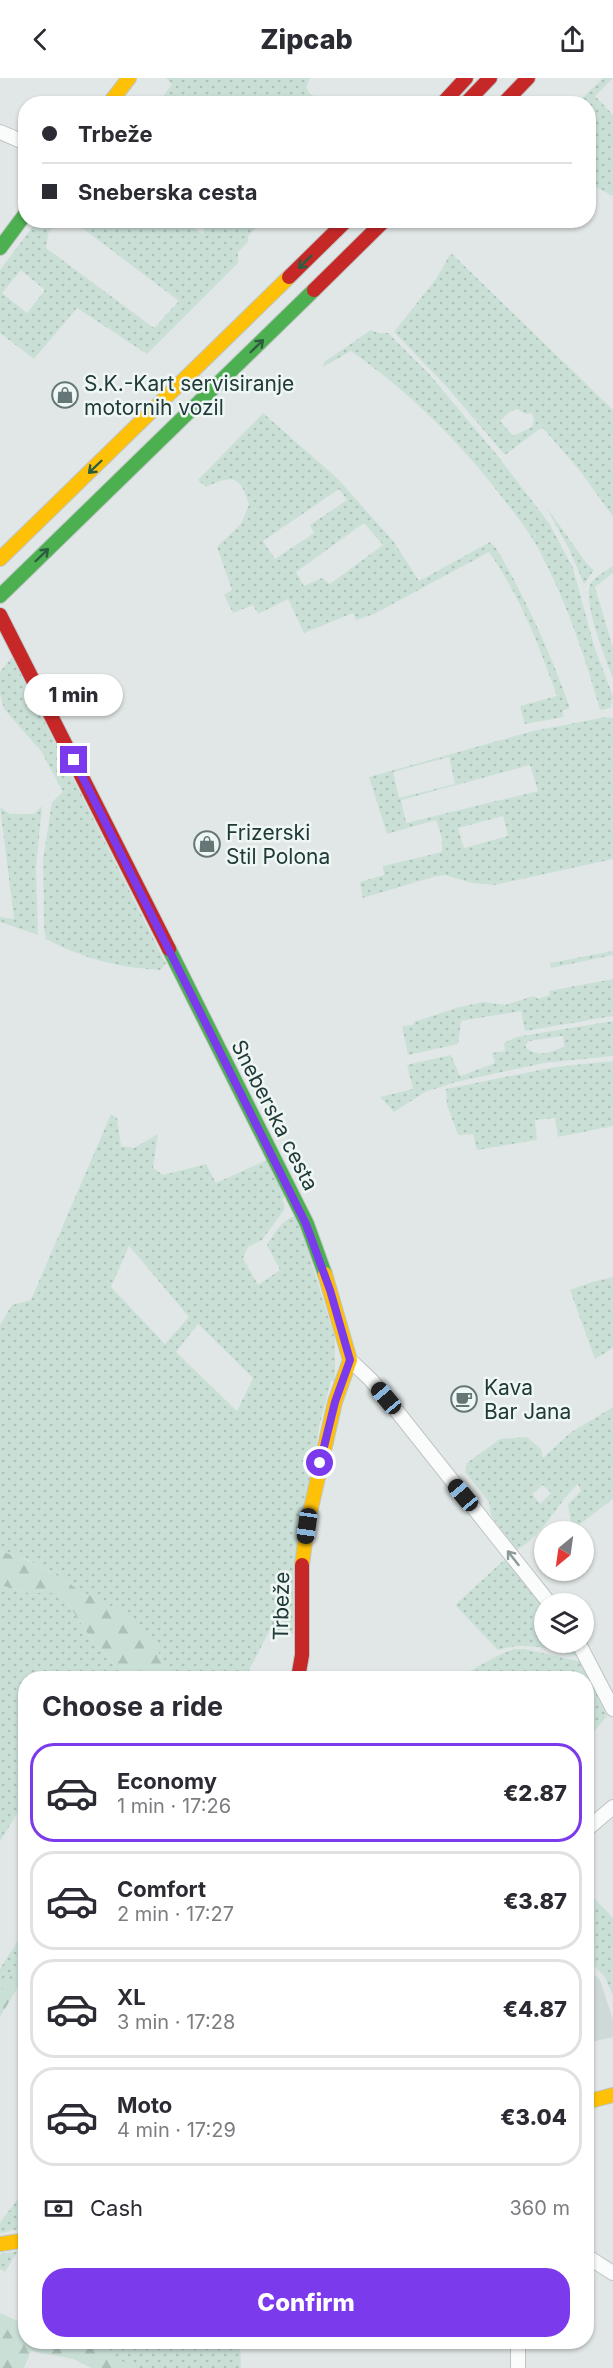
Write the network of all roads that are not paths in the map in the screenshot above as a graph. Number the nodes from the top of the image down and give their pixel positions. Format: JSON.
{"nodes":[{"id":1,"x":129,"y":78,"type":"edge"},
{"id":2,"x":466,"y":78,"type":"edge"},
{"id":3,"x":490,"y":78,"type":"edge"},
{"id":4,"x":528,"y":78,"type":"edge"},
{"id":5,"x":115,"y":96,"type":"edge"},
{"id":6,"x":449,"y":96,"type":"edge"},
{"id":7,"x":473,"y":96,"type":"edge"},
{"id":8,"x":511,"y":96,"type":"edge"},
{"id":9,"x":0,"y":132,"type":"edge"},
{"id":10,"x":18,"y":139,"type":"edge"},
{"id":11,"x":18,"y":224,"type":"edge"},
{"id":12,"x":338,"y":228,"type":"edge"},
{"id":13,"x":377,"y":228,"type":"edge"},
{"id":14,"x":0,"y":248,"type":"edge"},
{"id":15,"x":0,"y":559,"type":"edge"},
{"id":16,"x":0,"y":596,"type":"edge"},
{"id":17,"x":0,"y":615,"type":"edge"},
{"id":18,"x":350,"y":1360,"type":"junction"},
{"id":19,"x":541,"y":1593,"type":"edge"},
{"id":20,"x":584,"y":1653,"type":"edge"},
{"id":21,"x":299,"y":1671,"type":"edge"},
{"id":22,"x":593,"y":1671,"type":"edge"},
{"id":23,"x":594,"y":1673,"type":"edge"},
{"id":24,"x":613,"y":1709,"type":"edge"},
{"id":25,"x":613,"y":1807,"type":"edge"},
{"id":26,"x":594,"y":1823,"type":"edge"},
{"id":27,"x":613,"y":2095,"type":"edge"},
{"id":28,"x":594,"y":2100,"type":"edge"},
{"id":29,"x":18,"y":2241,"type":"edge"},
{"id":30,"x":0,"y":2244,"type":"edge"},
{"id":31,"x":594,"y":2261,"type":"edge"},
{"id":32,"x":613,"y":2273,"type":"edge"},
{"id":33,"x":518,"y":2349,"type":"edge"},
{"id":34,"x":518,"y":2368,"type":"edge"}],
"edges":[{"from":1,"to":5,"type":"main road"},
{"from":2,"to":6,"type":"main road"},
{"from":3,"to":7,"type":"main road"},
{"from":4,"to":8,"type":"main road"},
{"from":9,"to":10,"type":"street"},
{"from":11,"to":14,"type":"main road"},
{"from":12,"to":15,"type":"main road","one_way":true},
{"from":16,"to":13,"type":"main road","one_way":true},
{"from":17,"to":18,"type":"main road","name":"Sneberska cesta"},
{"from":19,"to":18,"type":"street","name":"Sneberska cesta","one_way":true},
{"from":18,"to":21,"type":"main road","name":"Trbeže"},
{"from":20,"to":22,"type":"street"},
{"from":23,"to":24,"type":"street"},
{"from":25,"to":26,"type":"street"},
{"from":27,"to":28,"type":"main road"},
{"from":29,"to":30,"type":"main road"},
{"from":31,"to":32,"type":"street"},
{"from":33,"to":34,"type":"street"}]}
